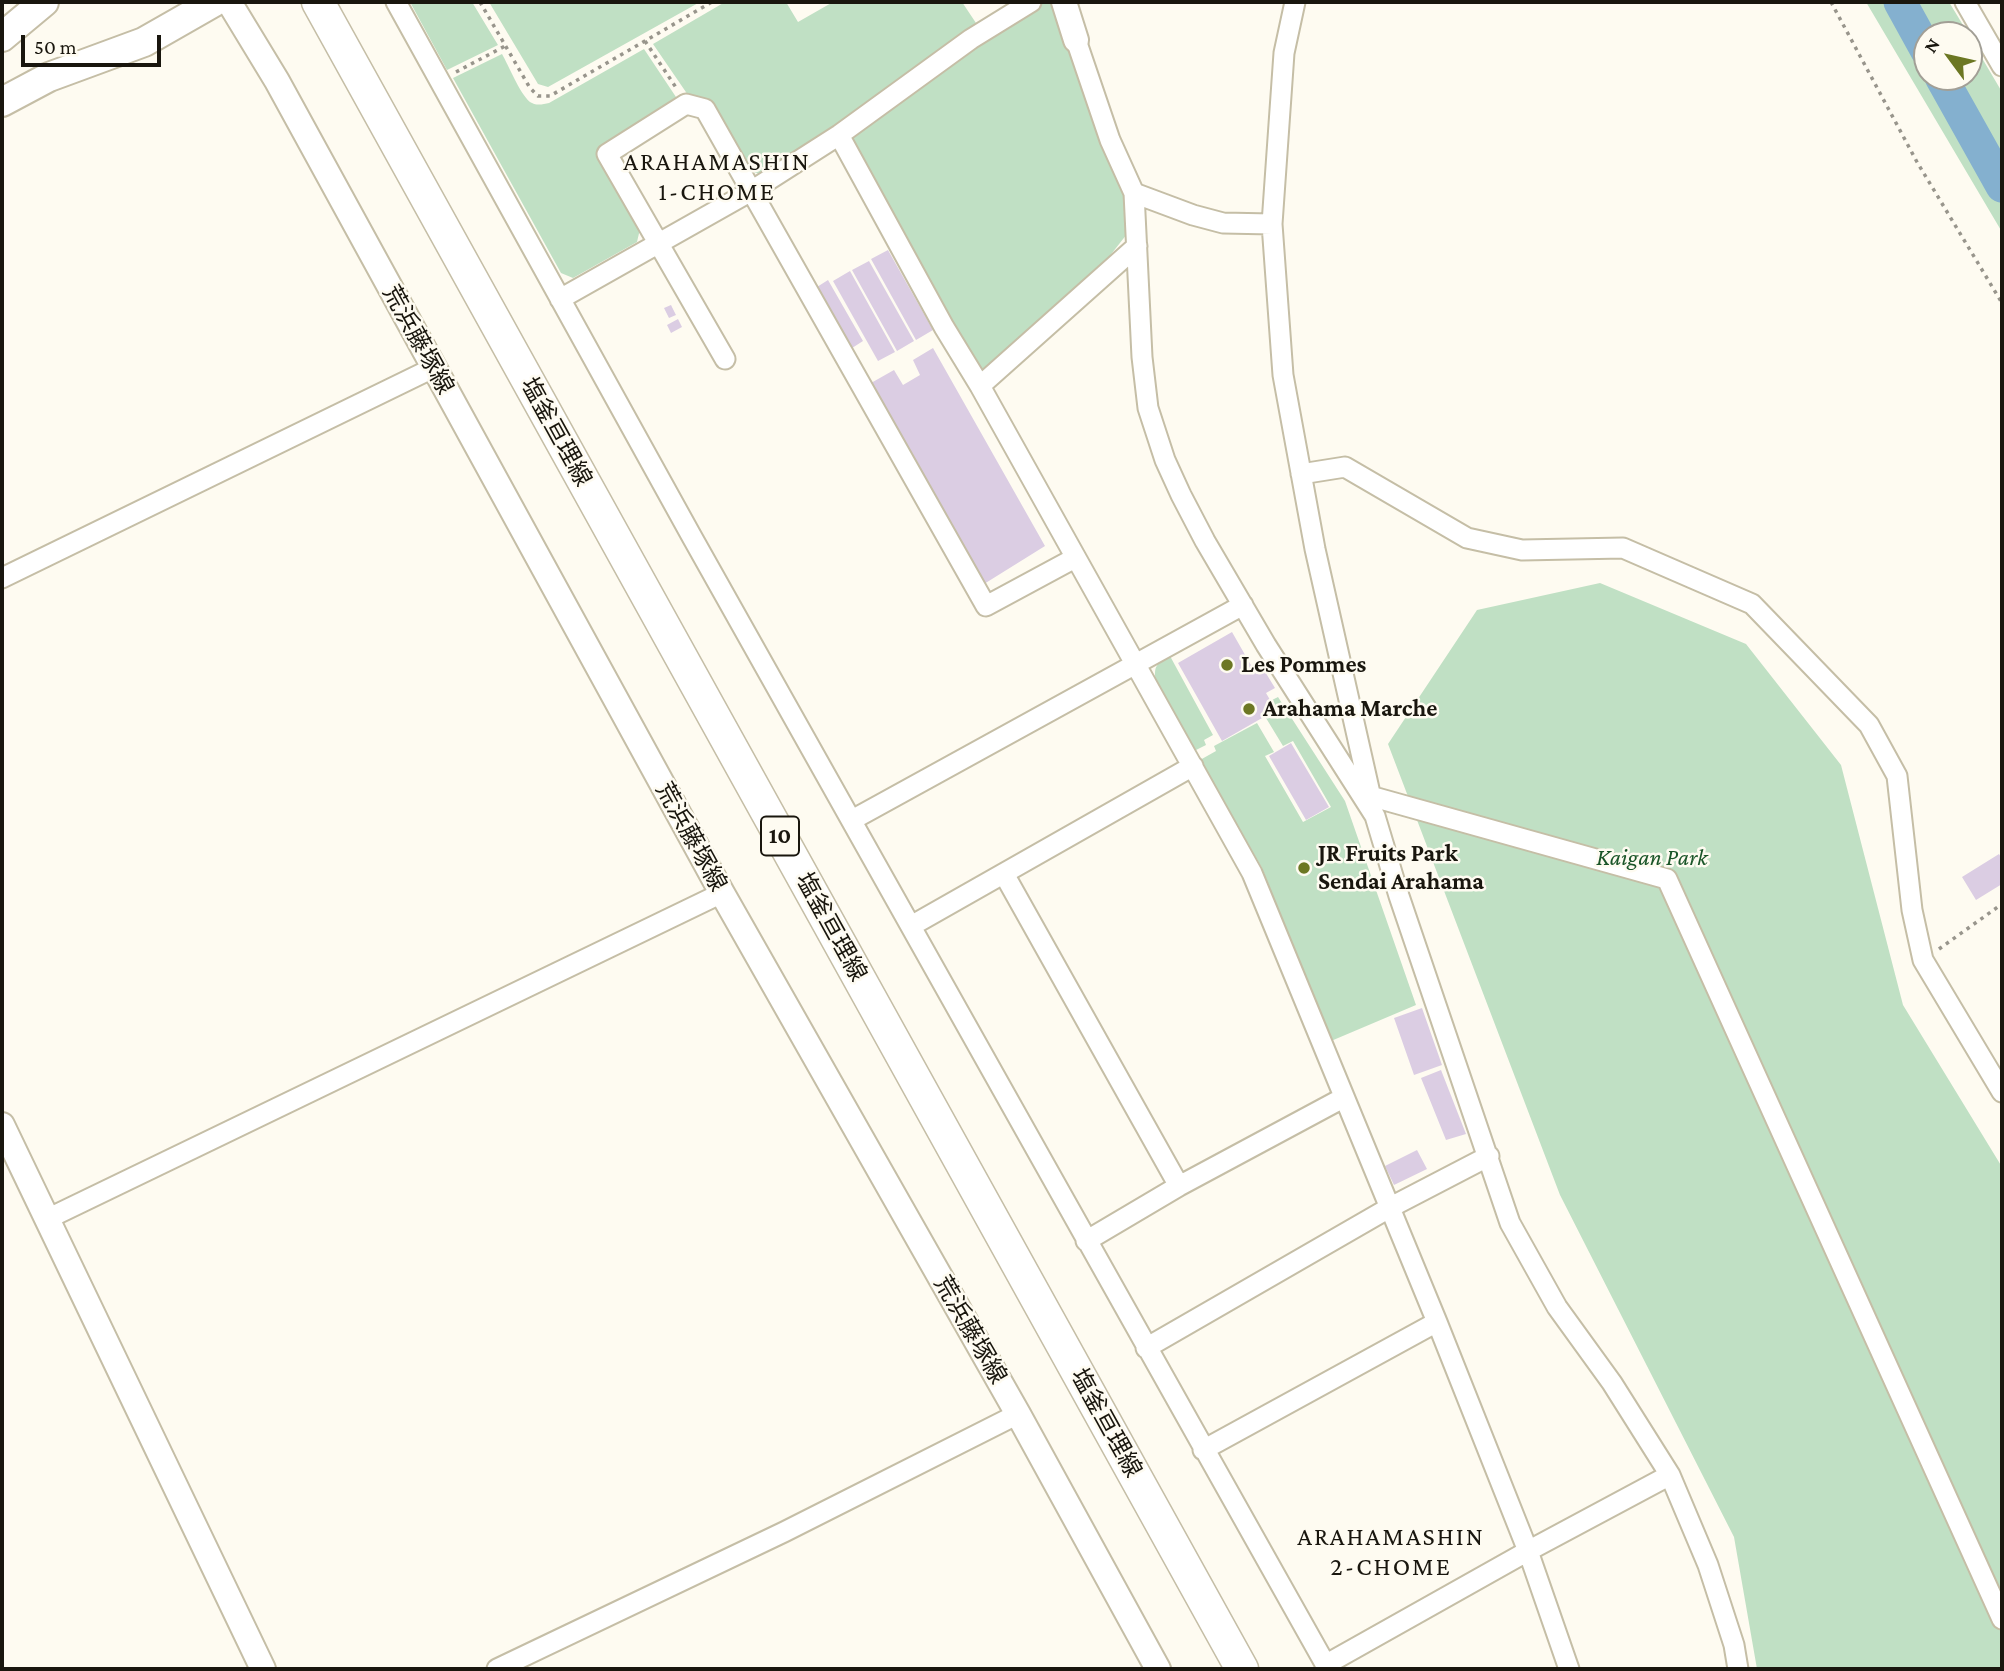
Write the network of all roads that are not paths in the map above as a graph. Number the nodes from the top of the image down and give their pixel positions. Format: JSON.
{"nodes":[{"id":1,"x":44,"y":2,"type":"edge"},
{"id":2,"x":214,"y":2,"type":"edge"},
{"id":3,"x":229,"y":2,"type":"edge"},
{"id":4,"x":318,"y":2,"type":"edge"},
{"id":5,"x":396,"y":2,"type":"edge"},
{"id":6,"x":1031,"y":2,"type":"edge"},
{"id":7,"x":1064,"y":2,"type":"edge"},
{"id":8,"x":1295,"y":2,"type":"edge"},
{"id":9,"x":1965,"y":2,"type":"edge"},
{"id":10,"x":2,"y":37,"type":"edge"},
{"id":11,"x":1076,"y":40,"type":"joint"},
{"id":12,"x":2002,"y":66,"type":"edge"},
{"id":13,"x":2,"y":102,"type":"edge"},
{"id":14,"x":839,"y":135,"type":"junction"},
{"id":15,"x":752,"y":190,"type":"junction"},
{"id":16,"x":1134,"y":193,"type":"junction"},
{"id":17,"x":1272,"y":224,"type":"junction"},
{"id":18,"x":657,"y":243,"type":"junction"},
{"id":19,"x":1137,"y":246,"type":"junction"},
{"id":20,"x":560,"y":299,"type":"junction"},
{"id":21,"x":725,"y":359,"type":"dead end"},
{"id":22,"x":433,"y":368,"type":"junction"},
{"id":23,"x":981,"y":386,"type":"junction"},
{"id":24,"x":1301,"y":474,"type":"junction"},
{"id":25,"x":1075,"y":558,"type":"junction"},
{"id":26,"x":2,"y":578,"type":"edge"},
{"id":27,"x":1243,"y":605,"type":"junction"},
{"id":28,"x":1135,"y":663,"type":"junction"},
{"id":29,"x":1194,"y":766,"type":"junction"},
{"id":30,"x":1370,"y":796,"type":"junction"},
{"id":31,"x":1375,"y":816,"type":"junction"},
{"id":32,"x":852,"y":820,"type":"junction"},
{"id":33,"x":1004,"y":874,"type":"junction"},
{"id":34,"x":722,"y":893,"type":"junction"},
{"id":35,"x":911,"y":926,"type":"junction"},
{"id":36,"x":2002,"y":1092,"type":"edge"},
{"id":37,"x":1343,"y":1098,"type":"junction"},
{"id":38,"x":2,"y":1125,"type":"edge"},
{"id":39,"x":1489,"y":1156,"type":"junction"},
{"id":40,"x":1179,"y":1186,"type":"junction"},
{"id":41,"x":1389,"y":1208,"type":"junction"},
{"id":42,"x":47,"y":1219,"type":"junction"},
{"id":43,"x":1086,"y":1241,"type":"junction"},
{"id":44,"x":1437,"y":1322,"type":"junction"},
{"id":45,"x":1146,"y":1348,"type":"junction"},
{"id":46,"x":1018,"y":1414,"type":"junction"},
{"id":47,"x":1203,"y":1450,"type":"junction"},
{"id":48,"x":1670,"y":1475,"type":"junction"},
{"id":49,"x":1528,"y":1551,"type":"junction"},
{"id":50,"x":2002,"y":1619,"type":"edge"},
{"id":51,"x":1326,"y":1667,"type":"edge"},
{"id":52,"x":263,"y":1669,"type":"edge"},
{"id":53,"x":497,"y":1669,"type":"edge"},
{"id":54,"x":1158,"y":1669,"type":"edge"},
{"id":55,"x":1242,"y":1669,"type":"edge"},
{"id":56,"x":1569,"y":1669,"type":"edge"},
{"id":57,"x":1738,"y":1669,"type":"edge"}],
"edges":[{"from":1,"to":10,"type":"main road"},
{"from":2,"to":13,"type":"main road"},
{"from":3,"to":22,"type":"street","name":"荒浜藤塚線"},
{"from":4,"to":55,"type":"main road","name":"塩釜亘理線","number":"10"},
{"from":5,"to":20,"type":"street"},
{"from":6,"to":14,"type":"street"},
{"from":7,"to":11,"type":"street"},
{"from":8,"to":17,"type":"street"},
{"from":9,"to":12,"type":"street"},
{"from":11,"to":16,"type":"street"},
{"from":14,"to":15,"type":"street"},
{"from":14,"to":23,"type":"street"},
{"from":15,"to":18,"type":"street"},
{"from":15,"to":18,"type":"street"},
{"from":15,"to":25,"type":"street"},
{"from":16,"to":17,"type":"street"},
{"from":16,"to":19,"type":"street"},
{"from":17,"to":24,"type":"street"},
{"from":18,"to":20,"type":"street"},
{"from":18,"to":21,"type":"street"},
{"from":19,"to":23,"type":"street"},
{"from":19,"to":27,"type":"street"},
{"from":20,"to":32,"type":"street"},
{"from":22,"to":26,"type":"street"},
{"from":22,"to":34,"type":"street","name":"荒浜藤塚線"},
{"from":23,"to":25,"type":"street"},
{"from":24,"to":30,"type":"street"},
{"from":24,"to":36,"type":"street"},
{"from":25,"to":28,"type":"street"},
{"from":27,"to":28,"type":"street"},
{"from":27,"to":31,"type":"street"},
{"from":28,"to":29,"type":"street"},
{"from":28,"to":32,"type":"street"},
{"from":29,"to":33,"type":"street"},
{"from":29,"to":37,"type":"street"},
{"from":30,"to":31,"type":"street"},
{"from":30,"to":50,"type":"street"},
{"from":31,"to":39,"type":"street"},
{"from":32,"to":35,"type":"street"},
{"from":33,"to":35,"type":"street"},
{"from":33,"to":40,"type":"street"},
{"from":34,"to":42,"type":"street"},
{"from":34,"to":46,"type":"street","name":"荒浜藤塚線"},
{"from":35,"to":43,"type":"street"},
{"from":37,"to":40,"type":"street"},
{"from":37,"to":41,"type":"street"},
{"from":38,"to":42,"type":"street"},
{"from":39,"to":41,"type":"street"},
{"from":39,"to":48,"type":"street"},
{"from":40,"to":43,"type":"street"},
{"from":41,"to":44,"type":"street"},
{"from":41,"to":45,"type":"street"},
{"from":42,"to":52,"type":"street"},
{"from":43,"to":45,"type":"street"},
{"from":44,"to":47,"type":"street"},
{"from":44,"to":49,"type":"street"},
{"from":45,"to":47,"type":"street"},
{"from":46,"to":53,"type":"street"},
{"from":46,"to":54,"type":"street","name":"荒浜藤塚線"},
{"from":47,"to":51,"type":"street"},
{"from":48,"to":49,"type":"street"},
{"from":48,"to":57,"type":"street"},
{"from":49,"to":51,"type":"street"},
{"from":49,"to":56,"type":"street"}]}
